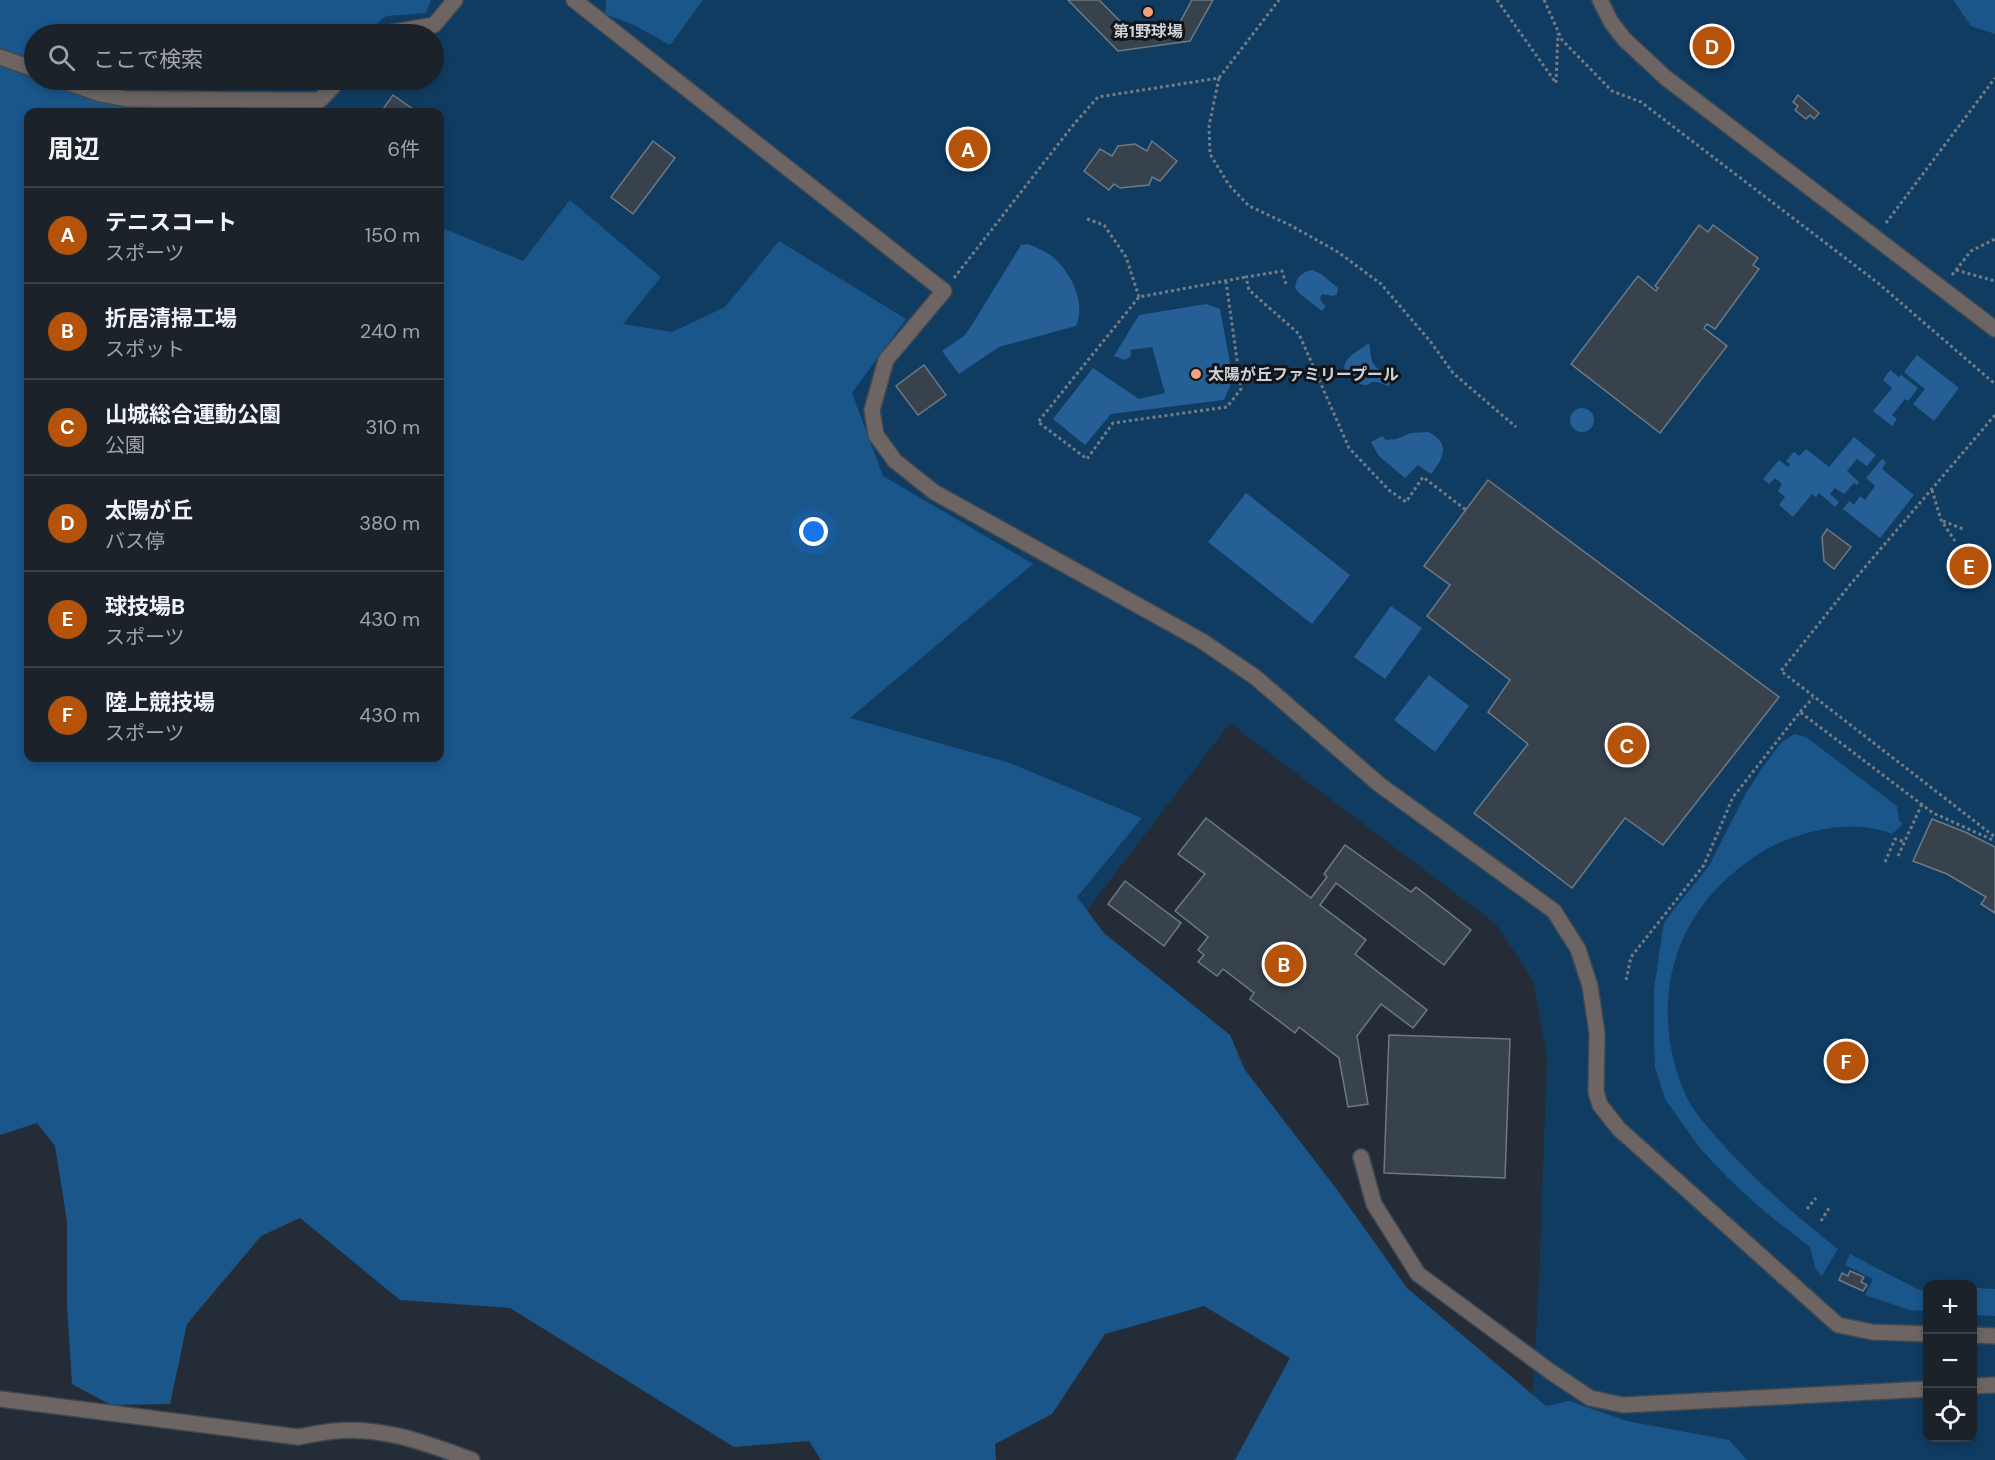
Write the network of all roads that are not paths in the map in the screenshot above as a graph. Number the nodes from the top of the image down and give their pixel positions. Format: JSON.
{"nodes":[{"id":1,"x":455,"y":0,"type":"edge"},
{"id":2,"x":574,"y":0,"type":"edge"},
{"id":3,"x":1600,"y":0,"type":"edge"},
{"id":4,"x":435,"y":24,"type":"edge"},
{"id":5,"x":0,"y":57,"type":"edge"},
{"id":6,"x":24,"y":65,"type":"edge"},
{"id":7,"x":89,"y":90,"type":"edge"},
{"id":8,"x":330,"y":90,"type":"edge"},
{"id":9,"x":1995,"y":329,"type":"edge"},
{"id":10,"x":1361,"y":1157,"type":"dead end"},
{"id":11,"x":1923,"y":1334,"type":"edge"},
{"id":12,"x":1977,"y":1335,"type":"edge"},
{"id":13,"x":1995,"y":1336,"type":"edge"},
{"id":14,"x":1995,"y":1385,"type":"edge"},
{"id":15,"x":1977,"y":1386,"type":"edge"},
{"id":16,"x":1923,"y":1389,"type":"edge"},
{"id":17,"x":0,"y":1399,"type":"edge"},
{"id":18,"x":472,"y":1460,"type":"edge"}],
"edges":[{"from":1,"to":4,"type":"street"},
{"from":2,"to":11,"type":"street"},
{"from":3,"to":9,"type":"street"},
{"from":5,"to":6,"type":"street"},
{"from":7,"to":8,"type":"street"},
{"from":10,"to":16,"type":"street"},
{"from":12,"to":13,"type":"street"},
{"from":14,"to":15,"type":"street"},
{"from":17,"to":18,"type":"street"}]}
